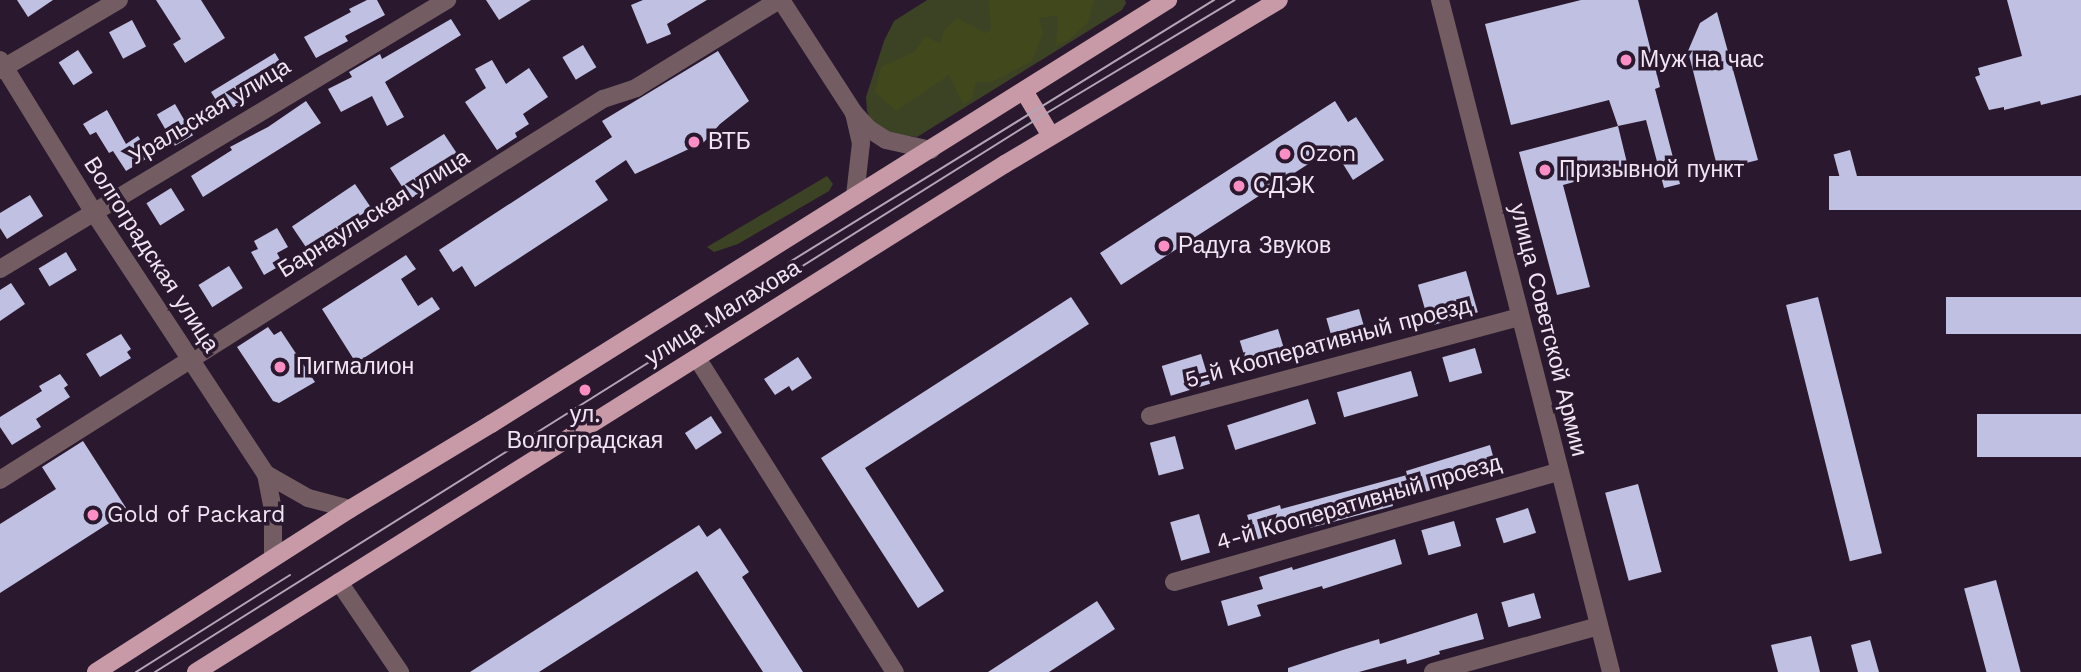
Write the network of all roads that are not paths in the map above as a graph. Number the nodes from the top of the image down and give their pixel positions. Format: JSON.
{"nodes":[{"id":1,"x":119,"y":0,"type":"edge"},
{"id":2,"x":447,"y":0,"type":"edge"},
{"id":3,"x":780,"y":0,"type":"edge"},
{"id":4,"x":1168,"y":0,"type":"edge"},
{"id":5,"x":1279,"y":0,"type":"edge"},
{"id":6,"x":1440,"y":0,"type":"edge"},
{"id":7,"x":2,"y":66,"type":"edge"},
{"id":8,"x":1024,"y":90,"type":"junction"},
{"id":9,"x":854,"y":113,"type":"junction"},
{"id":10,"x":1051,"y":136,"type":"junction"},
{"id":11,"x":931,"y":149,"type":"junction"},
{"id":12,"x":855,"y":196,"type":"junction"},
{"id":13,"x":93,"y":212,"type":"junction"},
{"id":14,"x":0,"y":269,"type":"edge"},
{"id":15,"x":1519,"y":317,"type":"junction"},
{"id":16,"x":697,"y":358,"type":"junction"},
{"id":17,"x":188,"y":359,"type":"junction"},
{"id":18,"x":1150,"y":416,"type":"dead end"},
{"id":19,"x":1558,"y":472,"type":"junction"},
{"id":20,"x":266,"y":474,"type":"junction"},
{"id":21,"x":0,"y":480,"type":"edge"},
{"id":22,"x":350,"y":509,"type":"junction"},
{"id":23,"x":273,"y":558,"type":"junction"},
{"id":24,"x":339,"y":582,"type":"junction"},
{"id":25,"x":1174,"y":582,"type":"dead end"},
{"id":26,"x":1599,"y":626,"type":"junction"},
{"id":27,"x":96,"y":672,"type":"edge"},
{"id":28,"x":196,"y":672,"type":"edge"},
{"id":29,"x":400,"y":672,"type":"edge"},
{"id":30,"x":895,"y":672,"type":"edge"},
{"id":31,"x":1433,"y":672,"type":"edge"},
{"id":32,"x":1611,"y":672,"type":"edge"}],
"edges":[{"from":1,"to":7,"type":"street"},
{"from":2,"to":13,"type":"street","name":"Уральская улица"},
{"from":3,"to":9,"type":"street"},
{"from":3,"to":17,"type":"street","name":"Барнаульская улица"},
{"from":4,"to":8,"type":"main road","name":"улица Малахова"},
{"from":5,"to":10,"type":"main road","name":"улица Малахова"},
{"from":6,"to":15,"type":"street","name":"улица Советской Армии"},
{"from":7,"to":13,"type":"street","name":"Волгоградская улица"},
{"from":8,"to":10,"type":"main road"},
{"from":8,"to":11,"type":"main road","name":"улица Малахова"},
{"from":9,"to":11,"type":"street"},
{"from":9,"to":12,"type":"street"},
{"from":10,"to":16,"type":"main road","name":"улица Малахова"},
{"from":11,"to":12,"type":"main road","name":"улица Малахова"},
{"from":12,"to":22,"type":"main road","name":"улица Малахова"},
{"from":13,"to":14,"type":"street","name":"Уральская улица"},
{"from":13,"to":17,"type":"street","name":"Волгоградская улица"},
{"from":15,"to":18,"type":"street","name":"5-й Кооперативный проезд"},
{"from":15,"to":19,"type":"street","name":"улица Советской Армии"},
{"from":16,"to":24,"type":"main road","name":"улица Малахова"},
{"from":16,"to":30,"type":"street"},
{"from":17,"to":20,"type":"street","name":"Волгоградская улица"},
{"from":17,"to":21,"type":"street","name":"Барнаульская улица"},
{"from":19,"to":25,"type":"street","name":"4-й Кооперативный проезд"},
{"from":19,"to":26,"type":"street","name":"улица Советской Армии"},
{"from":20,"to":22,"type":"street","name":"Волгоградская улица"},
{"from":20,"to":23,"type":"street","name":"Волгоградская улица"},
{"from":22,"to":23,"type":"main road","name":"улица Малахова"},
{"from":23,"to":27,"type":"main road","name":"улица Малахова"},
{"from":24,"to":28,"type":"main road","name":"улица Малахова"},
{"from":24,"to":29,"type":"street"},
{"from":26,"to":31,"type":"street"},
{"from":26,"to":32,"type":"street","name":"улица Советской Армии"}]}
